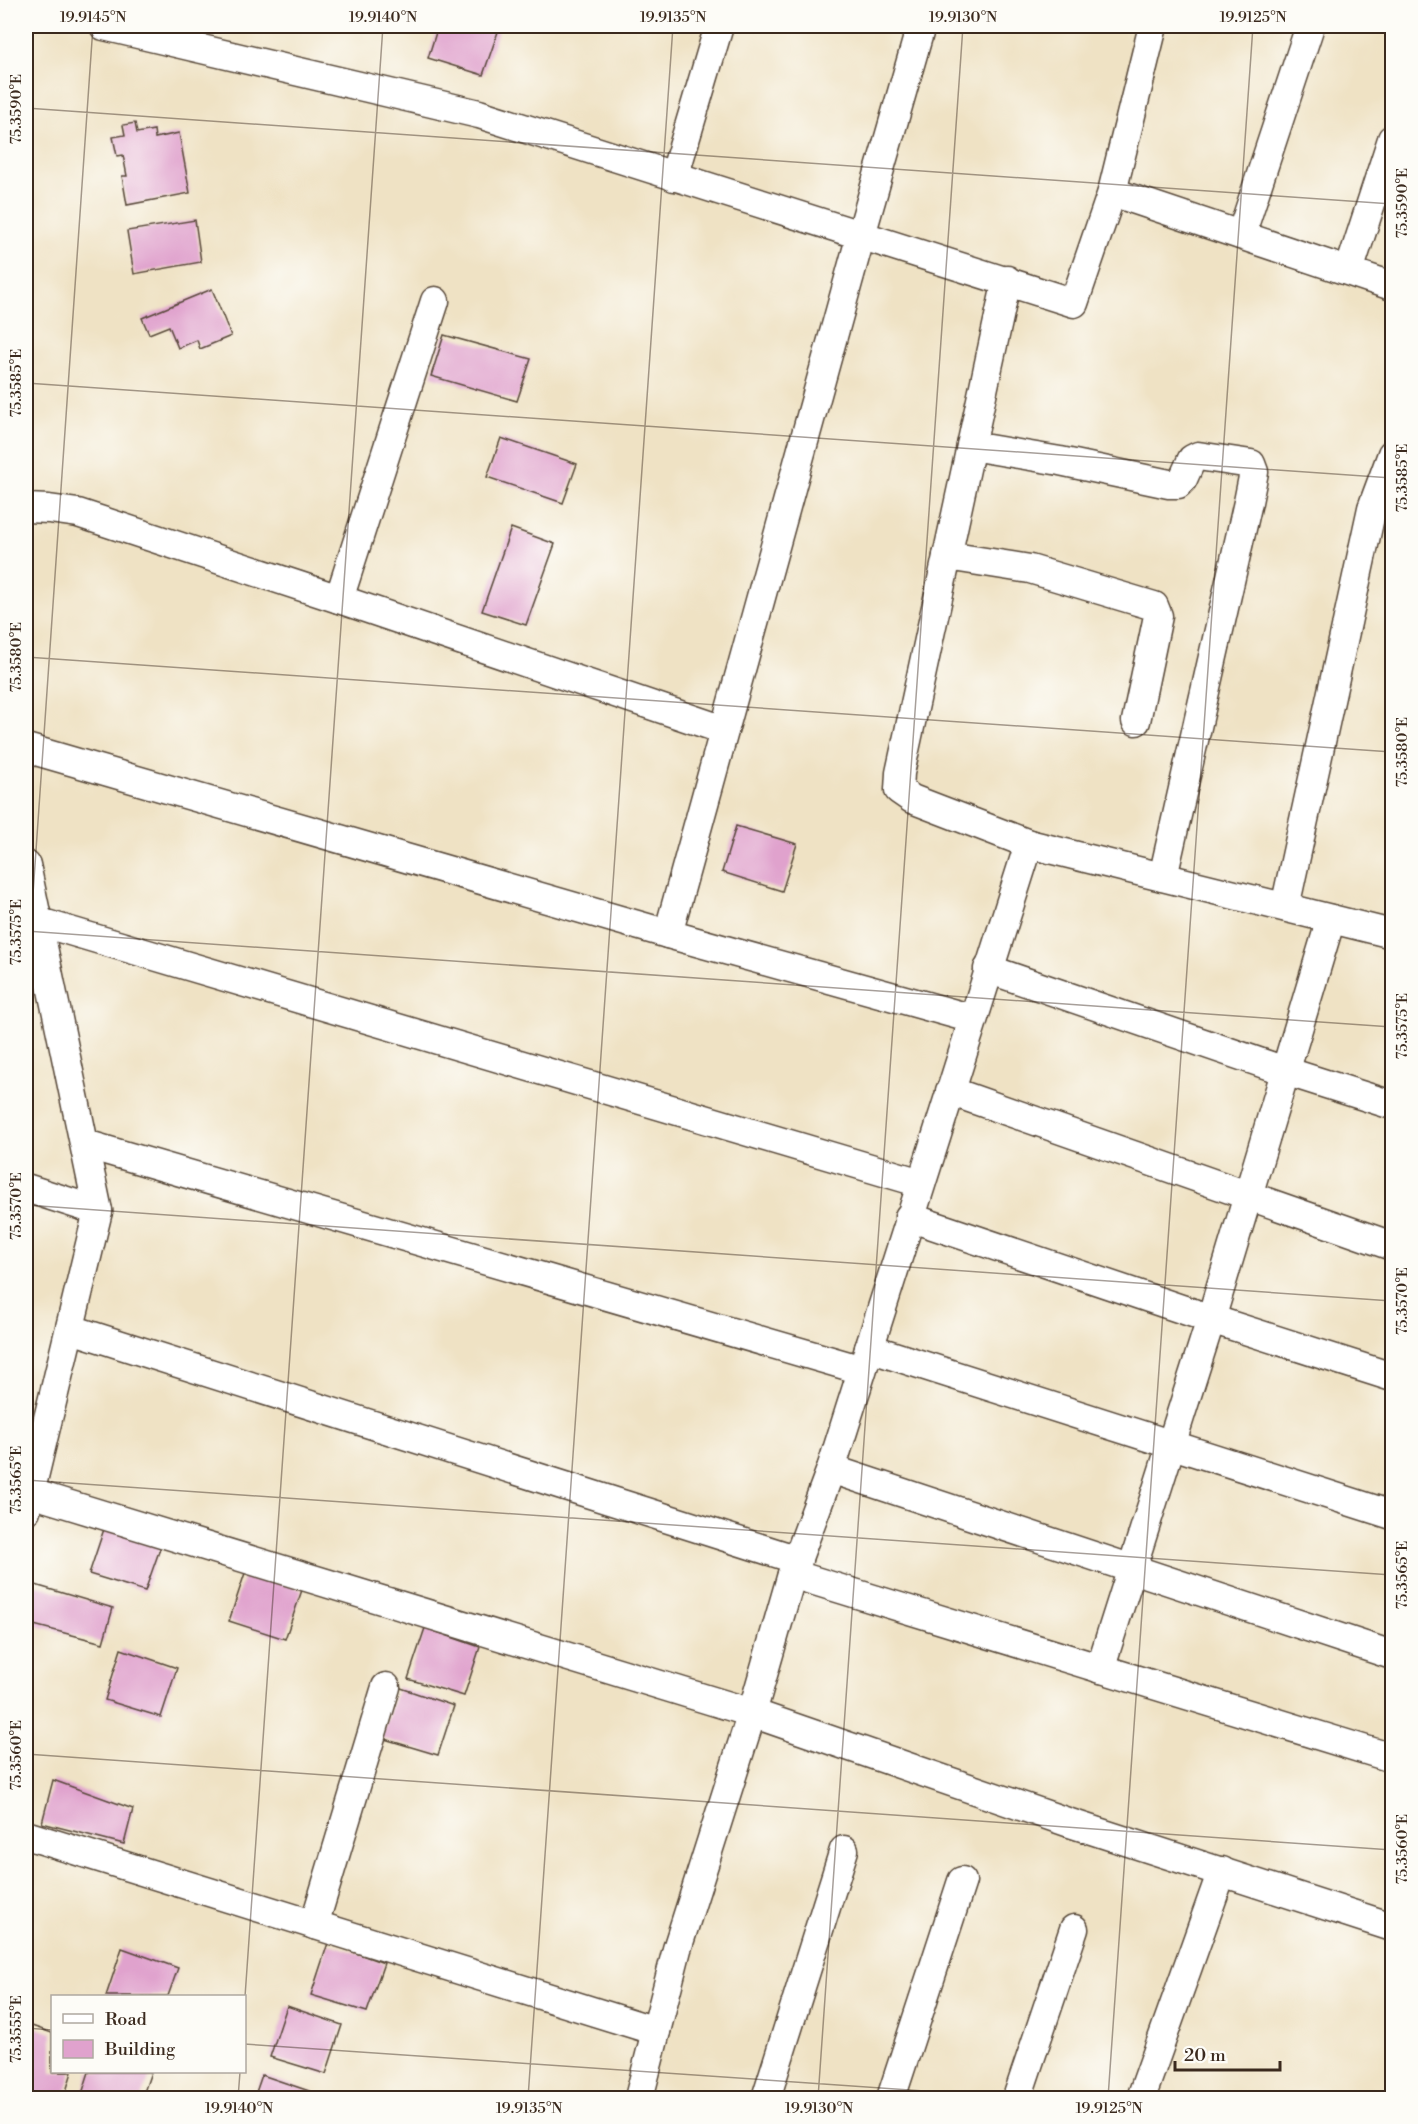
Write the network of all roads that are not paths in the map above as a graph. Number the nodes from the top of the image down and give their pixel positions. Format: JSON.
{"nodes":[{"id":1,"x":105,"y":26,"type":"edge"},
{"id":2,"x":719,"y":26,"type":"edge"},
{"id":3,"x":921,"y":26,"type":"edge"},
{"id":4,"x":1153,"y":26,"type":"edge"},
{"id":5,"x":1310,"y":26,"type":"edge"},
{"id":6,"x":1392,"y":139,"type":"edge"},
{"id":7,"x":674,"y":177,"type":"junction"},
{"id":8,"x":1112,"y":192,"type":"junction"},
{"id":9,"x":861,"y":235,"type":"junction"},
{"id":10,"x":1240,"y":235,"type":"junction"},
{"id":11,"x":1349,"y":272,"type":"junction"},
{"id":12,"x":1006,"y":280,"type":"junction"},
{"id":13,"x":1392,"y":286,"type":"edge"},
{"id":14,"x":435,"y":301,"type":"dead end"},
{"id":15,"x":970,"y":446,"type":"junction"},
{"id":16,"x":1392,"y":454,"type":"edge"},
{"id":17,"x":26,"y":508,"type":"edge"},
{"id":18,"x":947,"y":556,"type":"junction"},
{"id":19,"x":339,"y":599,"type":"junction"},
{"id":20,"x":1136,"y":721,"type":"dead end"},
{"id":21,"x":724,"y":730,"type":"junction"},
{"id":22,"x":26,"y":748,"type":"edge"},
{"id":23,"x":1029,"y":844,"type":"junction"},
{"id":24,"x":26,"y":865,"type":"edge"},
{"id":25,"x":1163,"y":877,"type":"junction"},
{"id":26,"x":1285,"y":907,"type":"junction"},
{"id":27,"x":32,"y":919,"type":"edge"},
{"id":28,"x":1331,"y":919,"type":"junction"},
{"id":29,"x":668,"y":934,"type":"junction"},
{"id":30,"x":1392,"y":934,"type":"edge"},
{"id":31,"x":988,"y":969,"type":"junction"},
{"id":32,"x":973,"y":1019,"type":"junction"},
{"id":33,"x":1285,"y":1071,"type":"junction"},
{"id":34,"x":950,"y":1091,"type":"junction"},
{"id":35,"x":1392,"y":1105,"type":"edge"},
{"id":36,"x":85,"y":1144,"type":"junction"},
{"id":37,"x":921,"y":1183,"type":"junction"},
{"id":38,"x":26,"y":1188,"type":"edge"},
{"id":39,"x":1248,"y":1197,"type":"junction"},
{"id":40,"x":98,"y":1210,"type":"junction"},
{"id":41,"x":909,"y":1217,"type":"junction"},
{"id":42,"x":1392,"y":1246,"type":"edge"},
{"id":43,"x":1211,"y":1319,"type":"junction"},
{"id":44,"x":70,"y":1329,"type":"junction"},
{"id":45,"x":865,"y":1359,"type":"junction"},
{"id":46,"x":1392,"y":1377,"type":"edge"},
{"id":47,"x":1172,"y":1444,"type":"junction"},
{"id":48,"x":831,"y":1469,"type":"junction"},
{"id":49,"x":28,"y":1503,"type":"edge"},
{"id":50,"x":1392,"y":1515,"type":"edge"},
{"id":51,"x":795,"y":1567,"type":"junction"},
{"id":52,"x":1132,"y":1569,"type":"junction"},
{"id":53,"x":1392,"y":1655,"type":"edge"},
{"id":54,"x":1100,"y":1669,"type":"junction"},
{"id":55,"x":386,"y":1687,"type":"dead end"},
{"id":56,"x":752,"y":1713,"type":"junction"},
{"id":57,"x":1392,"y":1758,"type":"edge"},
{"id":58,"x":26,"y":1835,"type":"edge"},
{"id":59,"x":844,"y":1850,"type":"dead end"},
{"id":60,"x":1222,"y":1871,"type":"junction"},
{"id":61,"x":962,"y":1881,"type":"dead end"},
{"id":62,"x":314,"y":1925,"type":"junction"},
{"id":63,"x":1392,"y":1927,"type":"edge"},
{"id":64,"x":1074,"y":1929,"type":"dead end"},
{"id":65,"x":656,"y":2031,"type":"junction"},
{"id":66,"x":639,"y":2098,"type":"edge"},
{"id":67,"x":766,"y":2098,"type":"edge"},
{"id":68,"x":891,"y":2098,"type":"edge"},
{"id":69,"x":1017,"y":2098,"type":"edge"},
{"id":70,"x":1141,"y":2098,"type":"edge"}],
"edges":[{"from":1,"to":7,"type":"street"},
{"from":2,"to":7,"type":"street"},
{"from":3,"to":9,"type":"street"},
{"from":4,"to":8,"type":"street"},
{"from":5,"to":10,"type":"street"},
{"from":6,"to":11,"type":"street"},
{"from":7,"to":9,"type":"street"},
{"from":8,"to":10,"type":"street"},
{"from":8,"to":12,"type":"street"},
{"from":9,"to":12,"type":"street"},
{"from":9,"to":21,"type":"street"},
{"from":10,"to":11,"type":"street"},
{"from":11,"to":13,"type":"street"},
{"from":12,"to":15,"type":"street"},
{"from":14,"to":19,"type":"street"},
{"from":15,"to":18,"type":"street"},
{"from":15,"to":25,"type":"street"},
{"from":16,"to":26,"type":"street"},
{"from":17,"to":19,"type":"street"},
{"from":18,"to":20,"type":"street"},
{"from":18,"to":23,"type":"street"},
{"from":19,"to":21,"type":"street"},
{"from":21,"to":29,"type":"street"},
{"from":22,"to":29,"type":"street"},
{"from":23,"to":25,"type":"street"},
{"from":23,"to":31,"type":"street"},
{"from":24,"to":27,"type":"street"},
{"from":25,"to":26,"type":"street"},
{"from":26,"to":28,"type":"street"},
{"from":27,"to":36,"type":"street"},
{"from":27,"to":37,"type":"street"},
{"from":28,"to":30,"type":"street"},
{"from":28,"to":33,"type":"street"},
{"from":29,"to":32,"type":"street"},
{"from":31,"to":32,"type":"street"},
{"from":31,"to":33,"type":"street"},
{"from":32,"to":34,"type":"street"},
{"from":33,"to":35,"type":"street"},
{"from":33,"to":39,"type":"street"},
{"from":34,"to":37,"type":"street"},
{"from":34,"to":39,"type":"street"},
{"from":36,"to":40,"type":"street"},
{"from":36,"to":45,"type":"street"},
{"from":37,"to":41,"type":"street"},
{"from":38,"to":40,"type":"street"},
{"from":39,"to":42,"type":"street"},
{"from":39,"to":43,"type":"street"},
{"from":40,"to":44,"type":"street"},
{"from":41,"to":43,"type":"street"},
{"from":41,"to":45,"type":"street"},
{"from":43,"to":46,"type":"street"},
{"from":43,"to":47,"type":"street"},
{"from":44,"to":49,"type":"street"},
{"from":44,"to":51,"type":"street"},
{"from":45,"to":47,"type":"street"},
{"from":45,"to":48,"type":"street"},
{"from":47,"to":50,"type":"street"},
{"from":47,"to":52,"type":"street"},
{"from":48,"to":51,"type":"street"},
{"from":48,"to":52,"type":"street"},
{"from":49,"to":56,"type":"street"},
{"from":51,"to":54,"type":"street"},
{"from":51,"to":56,"type":"street"},
{"from":52,"to":53,"type":"street"},
{"from":52,"to":54,"type":"street"},
{"from":54,"to":57,"type":"street"},
{"from":55,"to":62,"type":"street"},
{"from":56,"to":60,"type":"street"},
{"from":56,"to":65,"type":"street"},
{"from":58,"to":62,"type":"street"},
{"from":59,"to":67,"type":"street"},
{"from":60,"to":63,"type":"street"},
{"from":60,"to":70,"type":"street"},
{"from":61,"to":68,"type":"street"},
{"from":62,"to":65,"type":"street"},
{"from":64,"to":69,"type":"street"},
{"from":65,"to":66,"type":"street"}]}
